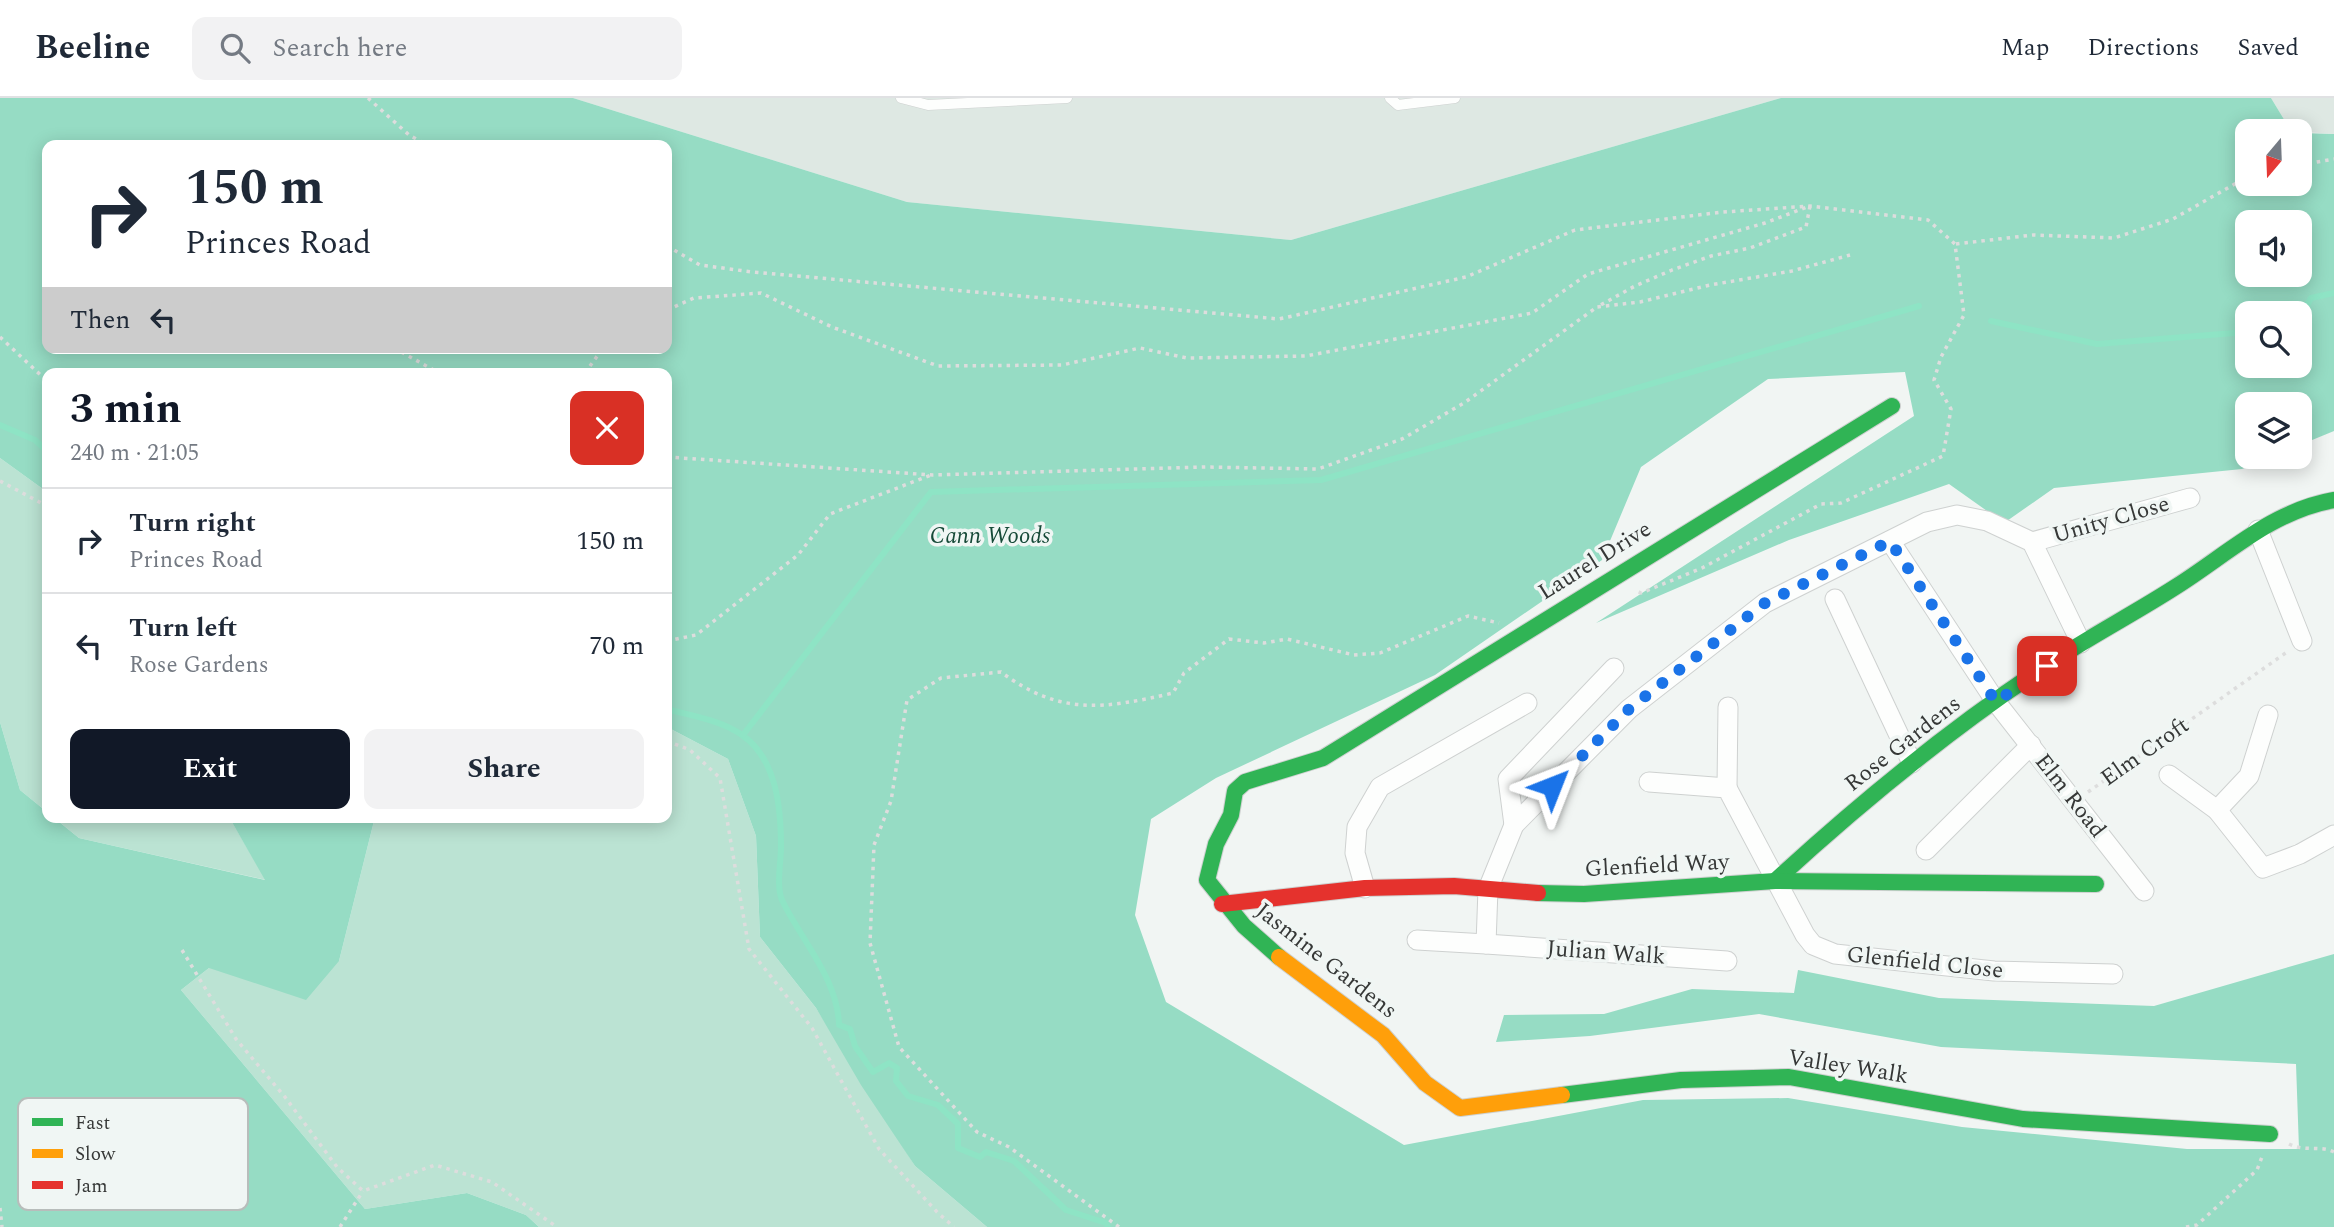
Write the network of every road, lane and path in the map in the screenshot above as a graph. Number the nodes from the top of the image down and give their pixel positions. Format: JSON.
{"nodes":[{"id":1,"x":368,"y":98,"type":"edge"},
{"id":2,"x":901,"y":98,"type":"edge"},
{"id":3,"x":1067,"y":98,"type":"edge"},
{"id":4,"x":1391,"y":98,"type":"edge"},
{"id":5,"x":1455,"y":98,"type":"edge"},
{"id":6,"x":418,"y":140,"type":"edge"},
{"id":7,"x":2334,"y":159,"type":"edge"},
{"id":8,"x":2312,"y":163,"type":"edge"},
{"id":9,"x":2235,"y":184,"type":"edge"},
{"id":10,"x":1810,"y":206,"type":"junction"},
{"id":11,"x":1955,"y":244,"type":"junction"},
{"id":12,"x":672,"y":249,"type":"edge"},
{"id":13,"x":1850,"y":255,"type":"dead end"},
{"id":14,"x":1597,"y":307,"type":"junction"},
{"id":15,"x":672,"y":308,"type":"edge"},
{"id":16,"x":0,"y":337,"type":"edge"},
{"id":17,"x":405,"y":354,"type":"edge"},
{"id":18,"x":430,"y":368,"type":"edge"},
{"id":19,"x":42,"y":376,"type":"edge"},
{"id":20,"x":1892,"y":406,"type":"dead end"},
{"id":21,"x":672,"y":457,"type":"edge"},
{"id":22,"x":933,"y":475,"type":"junction"},
{"id":23,"x":0,"y":481,"type":"edge"},
{"id":24,"x":2190,"y":498,"type":"dead end"},
{"id":25,"x":2334,"y":500,"type":"edge"},
{"id":26,"x":42,"y":503,"type":"edge"},
{"id":27,"x":2258,"y":530,"type":"junction"},
{"id":28,"x":1890,"y":541,"type":"junction"},
{"id":29,"x":2032,"y":542,"type":"junction"},
{"id":30,"x":1611,"y":578,"type":"junction"},
{"id":31,"x":1835,"y":600,"type":"dead end"},
{"id":32,"x":1528,"y":630,"type":"junction"},
{"id":33,"x":672,"y":641,"type":"edge"},
{"id":34,"x":2302,"y":641,"type":"joint"},
{"id":35,"x":2081,"y":643,"type":"junction"},
{"id":36,"x":1614,"y":668,"type":"dead end"},
{"id":37,"x":1996,"y":702,"type":"junction"},
{"id":38,"x":1527,"y":703,"type":"dead end"},
{"id":39,"x":1728,"y":707,"type":"dead end"},
{"id":40,"x":2268,"y":715,"type":"dead end"},
{"id":41,"x":672,"y":743,"type":"edge"},
{"id":42,"x":2031,"y":745,"type":"junction"},
{"id":43,"x":1912,"y":763,"type":"junction"},
{"id":44,"x":2169,"y":775,"type":"dead end"},
{"id":45,"x":1649,"y":782,"type":"dead end"},
{"id":46,"x":1727,"y":788,"type":"junction"},
{"id":47,"x":1235,"y":791,"type":"joint"},
{"id":48,"x":2074,"y":801,"type":"junction"},
{"id":49,"x":2217,"y":810,"type":"junction"},
{"id":50,"x":1514,"y":825,"type":"junction"},
{"id":51,"x":2334,"y":835,"type":"edge"},
{"id":52,"x":1926,"y":850,"type":"dead end"},
{"id":53,"x":1775,"y":881,"type":"junction"},
{"id":54,"x":2096,"y":884,"type":"dead end"},
{"id":55,"x":1365,"y":888,"type":"junction"},
{"id":56,"x":1489,"y":889,"type":"junction"},
{"id":57,"x":2144,"y":891,"type":"dead end"},
{"id":58,"x":1222,"y":904,"type":"junction"},
{"id":59,"x":1417,"y":940,"type":"dead end"},
{"id":60,"x":1486,"y":944,"type":"junction"},
{"id":61,"x":182,"y":950,"type":"dead end"},
{"id":62,"x":1727,"y":961,"type":"dead end"},
{"id":63,"x":2113,"y":974,"type":"dead end"},
{"id":64,"x":1426,"y":1084,"type":"joint"},
{"id":65,"x":2270,"y":1134,"type":"junction"},
{"id":66,"x":2334,"y":1152,"type":"edge"},
{"id":67,"x":363,"y":1191,"type":"junction"},
{"id":68,"x":0,"y":1208,"type":"edge"},
{"id":69,"x":2,"y":1227,"type":"edge"},
{"id":70,"x":340,"y":1227,"type":"edge"},
{"id":71,"x":556,"y":1227,"type":"edge"},
{"id":72,"x":954,"y":1227,"type":"edge"},
{"id":73,"x":1119,"y":1227,"type":"edge"},
{"id":74,"x":2186,"y":1227,"type":"edge"}],
"edges":[{"from":1,"to":6,"type":"path"},
{"from":2,"to":3,"type":"lane"},
{"from":4,"to":5,"type":"lane"},
{"from":7,"to":8,"type":"path"},
{"from":9,"to":11,"type":"path"},
{"from":10,"to":11,"type":"path"},
{"from":10,"to":12,"type":"path"},
{"from":10,"to":14,"type":"path"},
{"from":10,"to":15,"type":"path"},
{"from":11,"to":30,"type":"path"},
{"from":13,"to":14,"type":"path"},
{"from":14,"to":22,"type":"path"},
{"from":16,"to":19,"type":"path"},
{"from":17,"to":18,"type":"path"},
{"from":20,"to":30,"type":"street","name":"Laurel Drive"},
{"from":21,"to":22,"type":"path"},
{"from":22,"to":33,"type":"path"},
{"from":23,"to":26,"type":"path"},
{"from":24,"to":29,"type":"street","name":"Unity Close"},
{"from":25,"to":27,"type":"street","name":"Rose Gardens"},
{"from":27,"to":34,"type":"street"},
{"from":27,"to":35,"type":"street","name":"Rose Gardens"},
{"from":28,"to":29,"type":"street"},
{"from":28,"to":37,"type":"street","name":"Elm Road"},
{"from":28,"to":50,"type":"street"},
{"from":29,"to":35,"type":"street"},
{"from":30,"to":32,"type":"street","name":"Laurel Drive"},
{"from":31,"to":43,"type":"street"},
{"from":32,"to":47,"type":"street","name":"Laurel Drive"},
{"from":32,"to":73,"type":"path"},
{"from":34,"to":48,"type":"path","name":"Elm Croft"},
{"from":35,"to":37,"type":"street","name":"Rose Gardens"},
{"from":36,"to":50,"type":"street"},
{"from":37,"to":42,"type":"street","name":"Elm Road"},
{"from":37,"to":43,"type":"street","name":"Rose Gardens"},
{"from":38,"to":55,"type":"street"},
{"from":39,"to":46,"type":"street"},
{"from":40,"to":49,"type":"street"},
{"from":41,"to":72,"type":"path"},
{"from":42,"to":48,"type":"street","name":"Elm Road"},
{"from":42,"to":52,"type":"street"},
{"from":43,"to":53,"type":"street","name":"Rose Gardens"},
{"from":44,"to":49,"type":"street"},
{"from":45,"to":46,"type":"street"},
{"from":46,"to":53,"type":"street","name":"Glenfield Close"},
{"from":47,"to":58,"type":"street","name":"Jasmine Gardens"},
{"from":48,"to":57,"type":"street","name":"Elm Road"},
{"from":49,"to":51,"type":"street"},
{"from":50,"to":56,"type":"street"},
{"from":53,"to":54,"type":"street","name":"Glenfield Way"},
{"from":53,"to":56,"type":"street","name":"Glenfield Way"},
{"from":53,"to":63,"type":"street","name":"Glenfield Close"},
{"from":55,"to":56,"type":"street","name":"Glenfield Way"},
{"from":55,"to":58,"type":"street","name":"Glenfield Way"},
{"from":56,"to":60,"type":"street"},
{"from":58,"to":64,"type":"street","name":"Jasmine Gardens"},
{"from":59,"to":60,"type":"street","name":"Julian Walk"},
{"from":60,"to":62,"type":"street","name":"Julian Walk"},
{"from":61,"to":67,"type":"path"},
{"from":64,"to":65,"type":"street","name":"Valley Walk"},
{"from":65,"to":66,"type":"path"},
{"from":65,"to":74,"type":"path"},
{"from":67,"to":70,"type":"path"},
{"from":67,"to":71,"type":"path"},
{"from":68,"to":69,"type":"path"}]}
